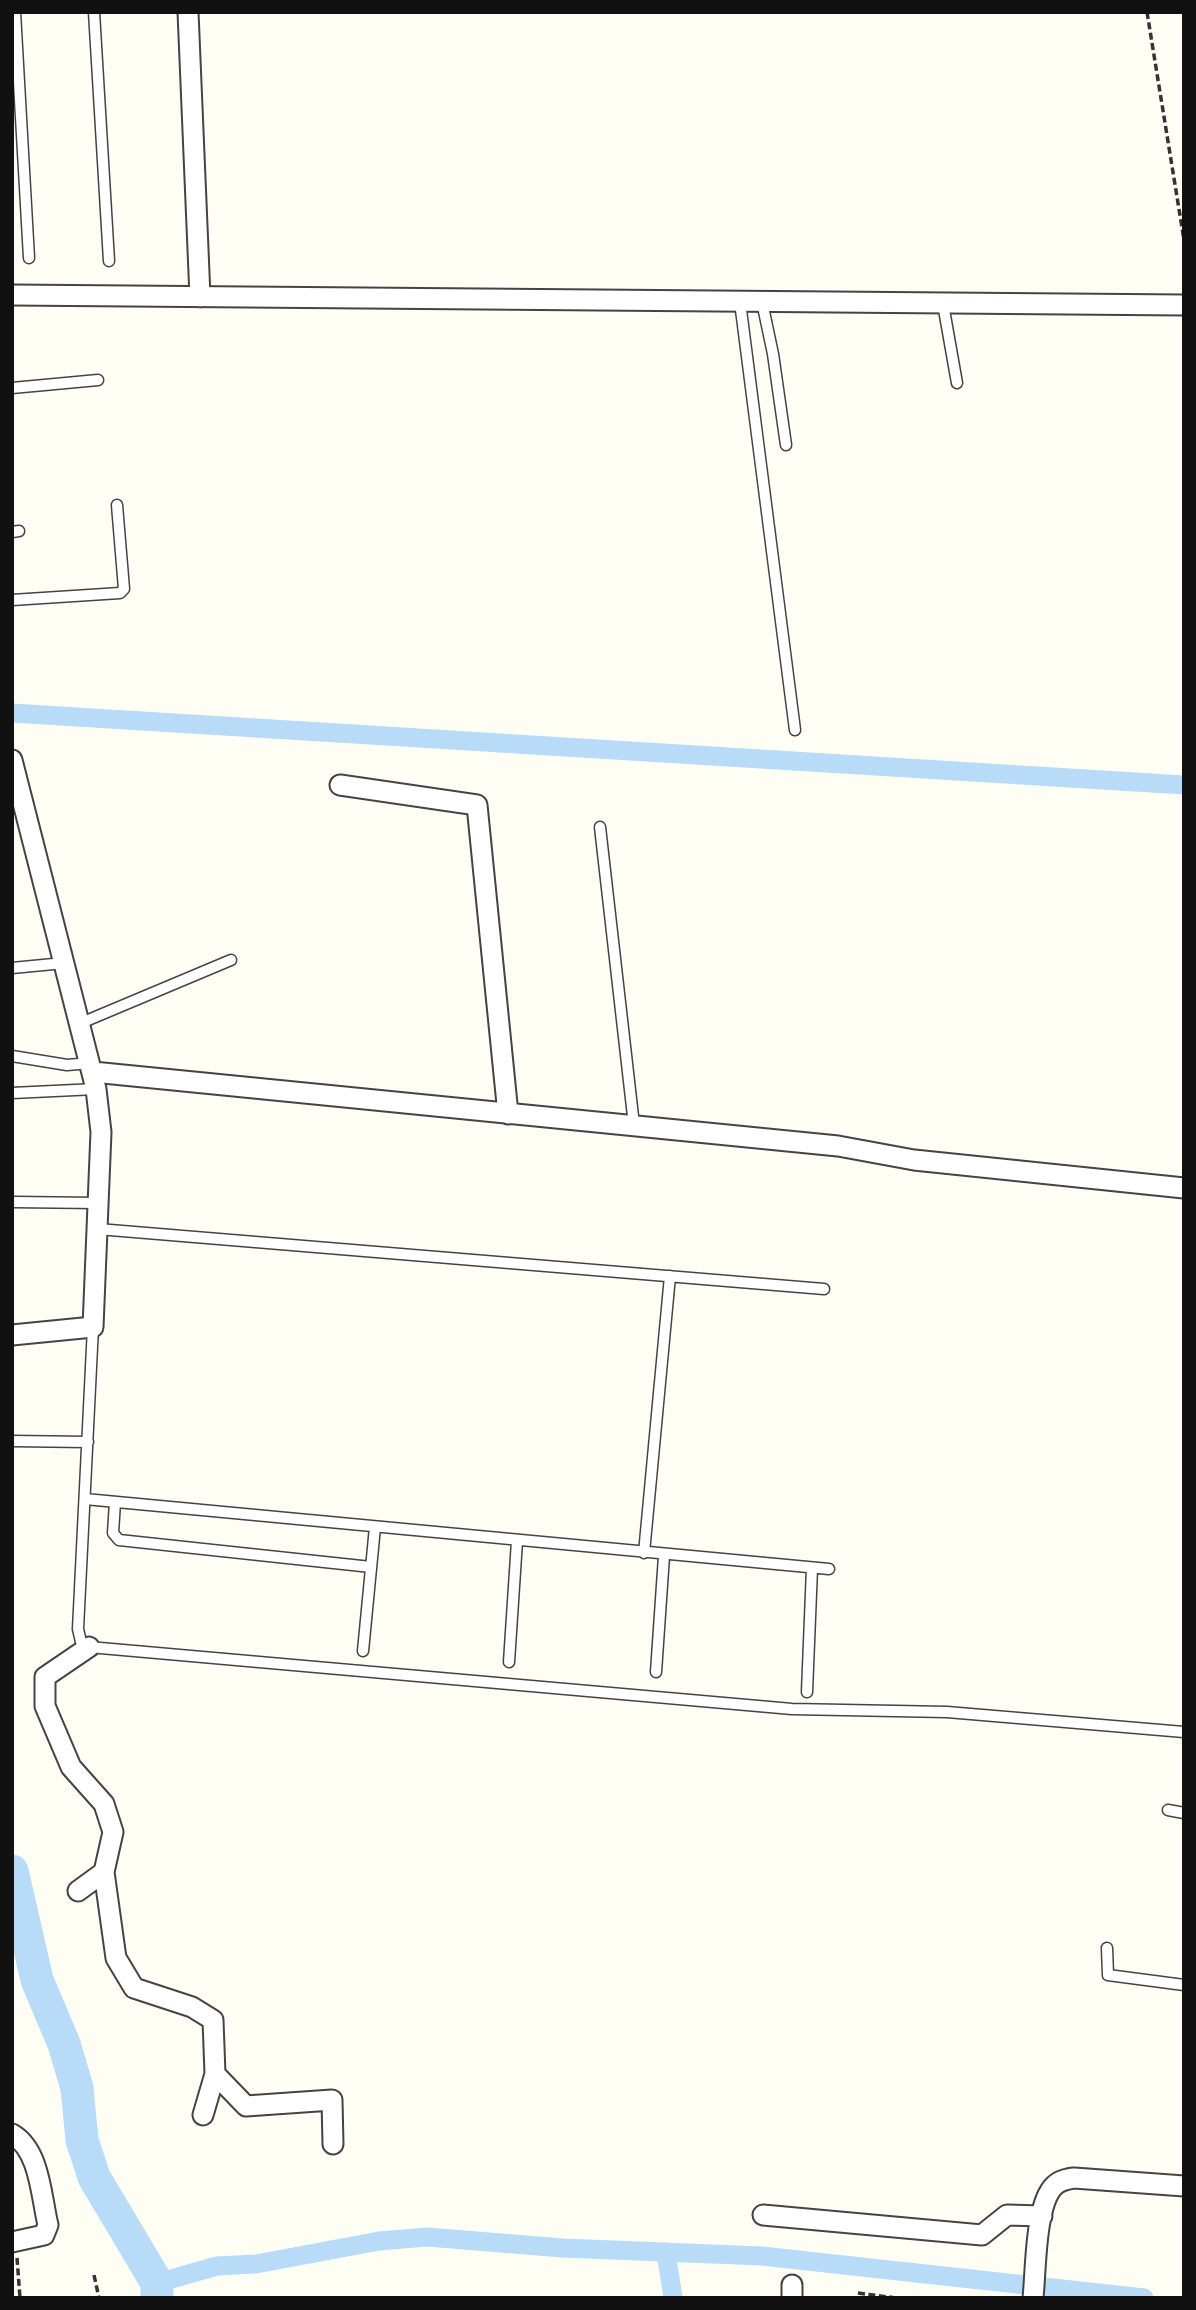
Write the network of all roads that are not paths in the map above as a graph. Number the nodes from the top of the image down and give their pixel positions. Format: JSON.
{"nodes":[{"id":1,"x":15,"y":12,"type":"edge"},
{"id":2,"x":94,"y":12,"type":"edge"},
{"id":3,"x":188,"y":12,"type":"edge"},
{"id":4,"x":29,"y":258,"type":"dead end"},
{"id":5,"x":109,"y":261,"type":"dead end"},
{"id":6,"x":12,"y":295,"type":"edge"},
{"id":7,"x":200,"y":297,"type":"junction"},
{"id":8,"x":740,"y":302,"type":"junction"},
{"id":9,"x":762,"y":302,"type":"junction"},
{"id":10,"x":943,"y":304,"type":"junction"},
{"id":11,"x":1184,"y":305,"type":"edge"},
{"id":12,"x":98,"y":380,"type":"dead end"},
{"id":13,"x":957,"y":383,"type":"dead end"},
{"id":14,"x":12,"y":388,"type":"edge"},
{"id":15,"x":786,"y":445,"type":"dead end"},
{"id":16,"x":117,"y":505,"type":"dead end"},
{"id":17,"x":12,"y":600,"type":"edge"},
{"id":18,"x":795,"y":730,"type":"dead end"},
{"id":19,"x":12,"y":760,"type":"edge"},
{"id":20,"x":340,"y":785,"type":"dead end"},
{"id":21,"x":600,"y":827,"type":"dead end"},
{"id":22,"x":231,"y":960,"type":"dead end"},
{"id":23,"x":65,"y":962,"type":"junction"},
{"id":24,"x":12,"y":968,"type":"edge"},
{"id":25,"x":81,"y":1023,"type":"junction"},
{"id":26,"x":12,"y":1055,"type":"edge"},
{"id":27,"x":93,"y":1075,"type":"junction"},
{"id":28,"x":12,"y":1093,"type":"edge"},
{"id":29,"x":508,"y":1114,"type":"junction"},
{"id":30,"x":634,"y":1125,"type":"junction"},
{"id":31,"x":1184,"y":1188,"type":"edge"},
{"id":32,"x":13,"y":1202,"type":"edge"},
{"id":33,"x":99,"y":1203,"type":"junction"},
{"id":34,"x":98,"y":1229,"type":"junction"},
{"id":35,"x":670,"y":1276,"type":"junction"},
{"id":36,"x":824,"y":1289,"type":"dead end"},
{"id":37,"x":93,"y":1327,"type":"junction"},
{"id":38,"x":12,"y":1335,"type":"edge"},
{"id":39,"x":12,"y":1441,"type":"edge"},
{"id":40,"x":88,"y":1442,"type":"junction"},
{"id":41,"x":85,"y":1499,"type":"junction"},
{"id":42,"x":115,"y":1502,"type":"junction"},
{"id":43,"x":375,"y":1527,"type":"junction"},
{"id":44,"x":517,"y":1541,"type":"junction"},
{"id":45,"x":644,"y":1553,"type":"junction"},
{"id":46,"x":664,"y":1556,"type":"junction"},
{"id":47,"x":371,"y":1567,"type":"junction"},
{"id":48,"x":812,"y":1568,"type":"junction"},
{"id":49,"x":829,"y":1569,"type":"dead end"},
{"id":50,"x":89,"y":1647,"type":"junction"},
{"id":51,"x":363,"y":1651,"type":"dead end"},
{"id":52,"x":509,"y":1662,"type":"dead end"},
{"id":53,"x":656,"y":1672,"type":"dead end"},
{"id":54,"x":807,"y":1692,"type":"dead end"},
{"id":55,"x":1184,"y":1732,"type":"edge"},
{"id":56,"x":1168,"y":1810,"type":"dead end"},
{"id":57,"x":1184,"y":1814,"type":"edge"},
{"id":58,"x":104,"y":1872,"type":"junction"},
{"id":59,"x":78,"y":1891,"type":"dead end"},
{"id":60,"x":1107,"y":1948,"type":"dead end"},
{"id":61,"x":1184,"y":1985,"type":"edge"},
{"id":62,"x":215,"y":2074,"type":"junction"},
{"id":63,"x":203,"y":2115,"type":"dead end"},
{"id":64,"x":12,"y":2134,"type":"edge"},
{"id":65,"x":333,"y":2144,"type":"dead end"},
{"id":66,"x":1184,"y":2186,"type":"edge"},
{"id":67,"x":763,"y":2215,"type":"dead end"},
{"id":68,"x":1042,"y":2216,"type":"junction"},
{"id":69,"x":14,"y":2242,"type":"edge"},
{"id":70,"x":1034,"y":2298,"type":"edge"}],
"edges":[{"from":1,"to":4,"type":"lane"},
{"from":2,"to":5,"type":"lane"},
{"from":3,"to":7,"type":"street"},
{"from":6,"to":7,"type":"street"},
{"from":7,"to":8,"type":"street"},
{"from":8,"to":9,"type":"street"},
{"from":8,"to":18,"type":"lane"},
{"from":9,"to":10,"type":"street"},
{"from":9,"to":15,"type":"lane"},
{"from":10,"to":11,"type":"street"},
{"from":10,"to":13,"type":"lane"},
{"from":12,"to":14,"type":"lane"},
{"from":16,"to":17,"type":"lane"},
{"from":19,"to":23,"type":"street"},
{"from":20,"to":29,"type":"street"},
{"from":21,"to":30,"type":"lane"},
{"from":22,"to":25,"type":"lane"},
{"from":23,"to":24,"type":"lane"},
{"from":23,"to":25,"type":"street"},
{"from":25,"to":27,"type":"street"},
{"from":26,"to":27,"type":"lane"},
{"from":27,"to":28,"type":"lane"},
{"from":27,"to":29,"type":"street"},
{"from":27,"to":33,"type":"street"},
{"from":29,"to":30,"type":"street"},
{"from":30,"to":31,"type":"street"},
{"from":32,"to":33,"type":"lane"},
{"from":33,"to":34,"type":"street"},
{"from":34,"to":35,"type":"lane"},
{"from":34,"to":37,"type":"street"},
{"from":35,"to":36,"type":"lane"},
{"from":35,"to":45,"type":"lane"},
{"from":37,"to":38,"type":"street"},
{"from":37,"to":40,"type":"lane"},
{"from":39,"to":40,"type":"lane"},
{"from":40,"to":41,"type":"lane"},
{"from":41,"to":42,"type":"lane"},
{"from":41,"to":50,"type":"lane"},
{"from":42,"to":43,"type":"lane"},
{"from":42,"to":47,"type":"lane"},
{"from":43,"to":44,"type":"lane"},
{"from":43,"to":47,"type":"lane"},
{"from":44,"to":45,"type":"lane"},
{"from":44,"to":52,"type":"lane"},
{"from":45,"to":46,"type":"lane"},
{"from":46,"to":48,"type":"lane"},
{"from":46,"to":53,"type":"lane"},
{"from":47,"to":51,"type":"lane"},
{"from":48,"to":49,"type":"lane"},
{"from":48,"to":54,"type":"lane"},
{"from":50,"to":55,"type":"lane"},
{"from":50,"to":58,"type":"street"},
{"from":56,"to":57,"type":"lane"},
{"from":58,"to":59,"type":"street"},
{"from":58,"to":62,"type":"street"},
{"from":60,"to":61,"type":"lane"},
{"from":62,"to":63,"type":"street"},
{"from":62,"to":65,"type":"street"},
{"from":64,"to":69,"type":"street"},
{"from":66,"to":68,"type":"street"},
{"from":67,"to":68,"type":"street"},
{"from":68,"to":70,"type":"street"}]}
